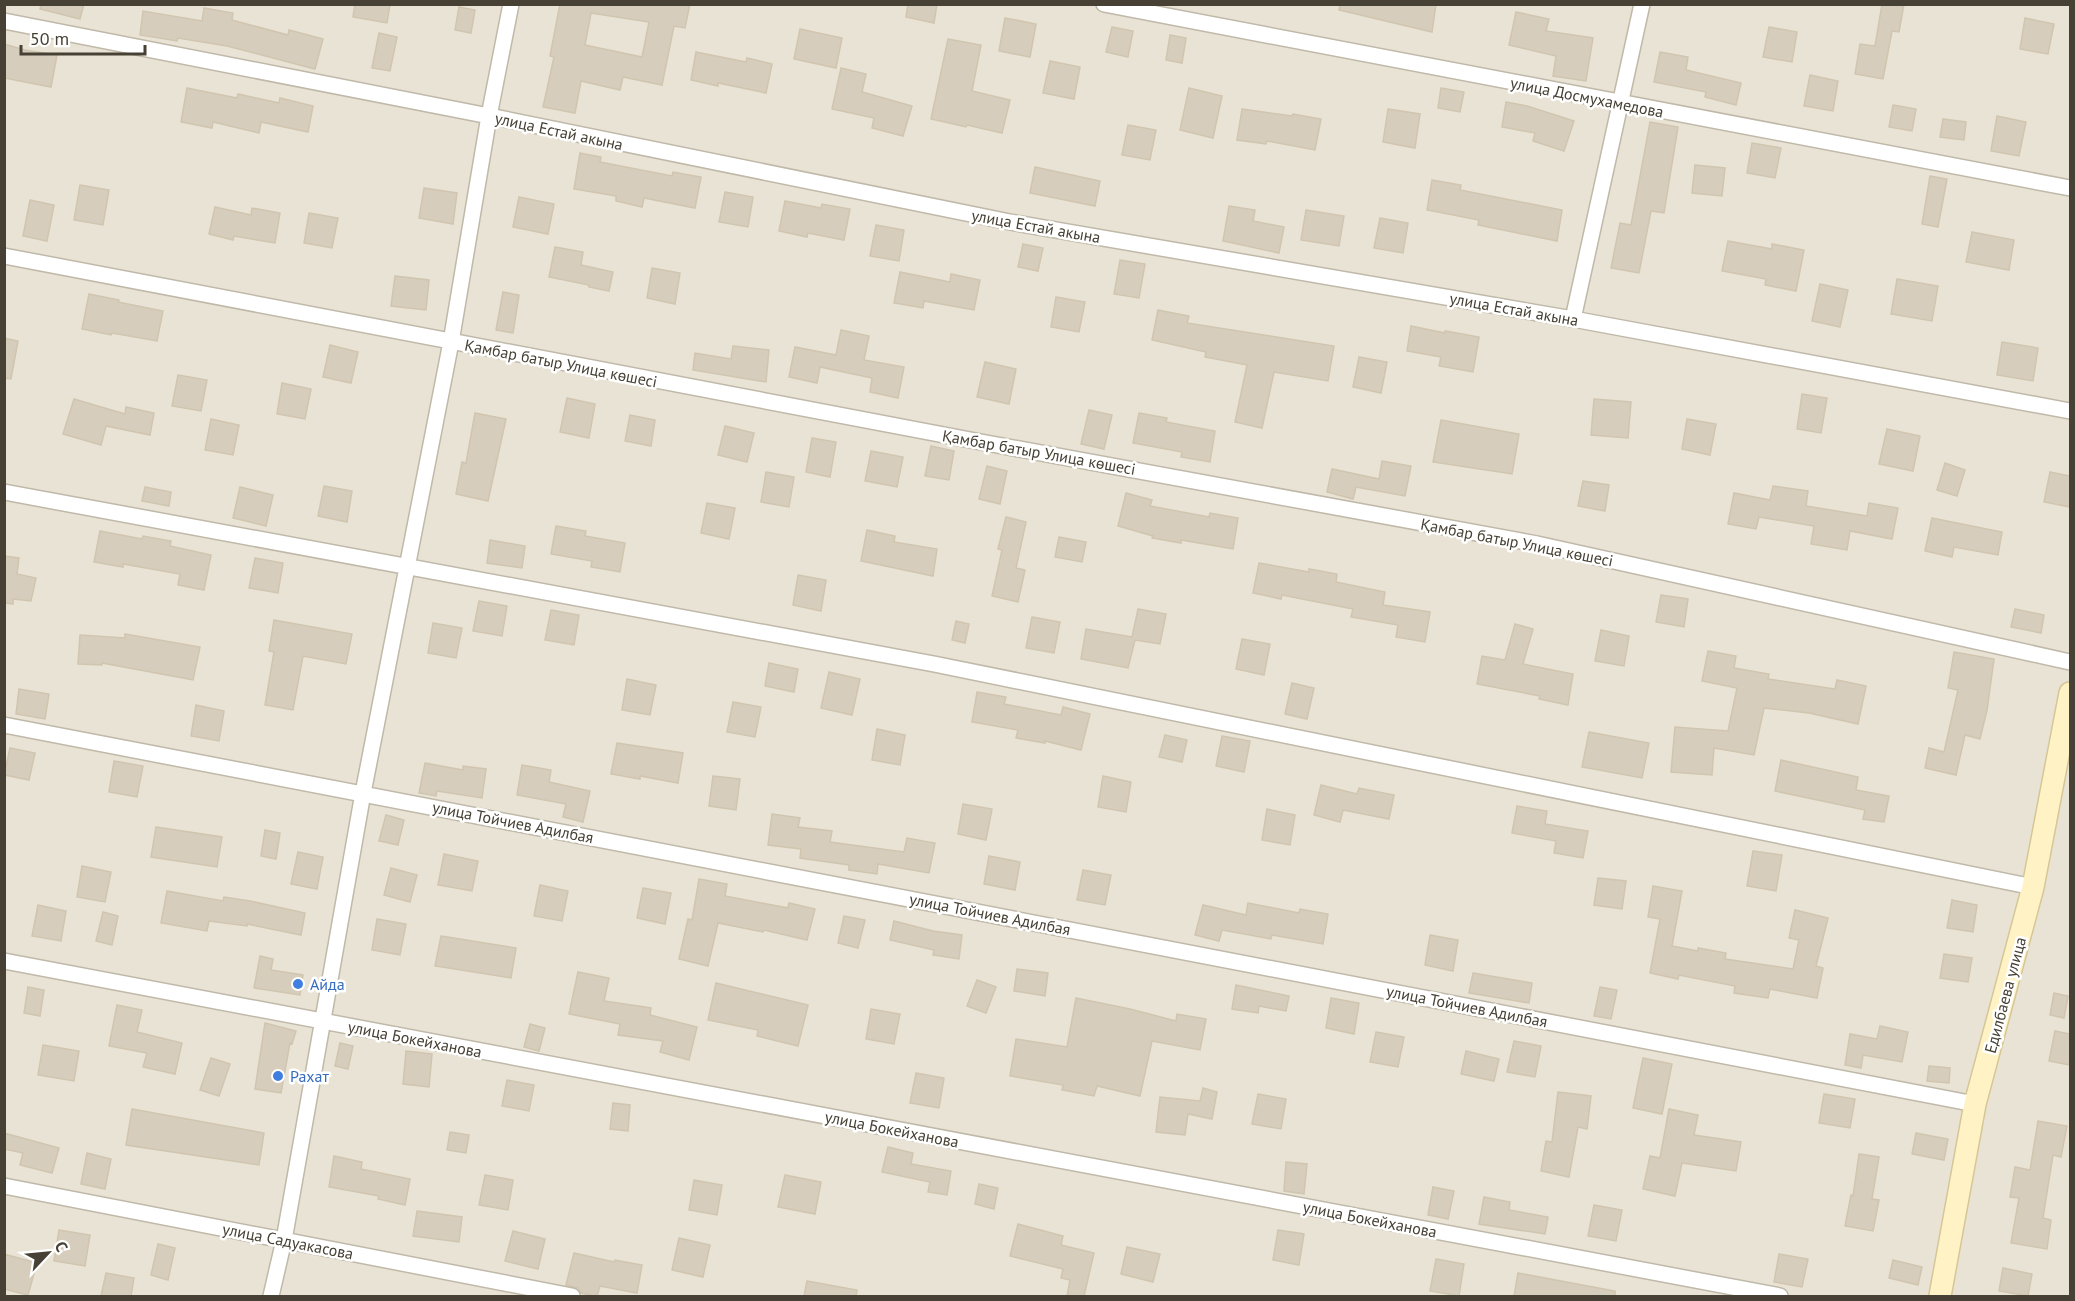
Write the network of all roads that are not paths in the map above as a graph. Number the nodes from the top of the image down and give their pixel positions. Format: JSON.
{"nodes":[{"id":1,"x":511,"y":4,"type":"edge"},
{"id":2,"x":1104,"y":4,"type":"edge"},
{"id":3,"x":1642,"y":4,"type":"edge"},
{"id":4,"x":4,"y":21,"type":"edge"},
{"id":5,"x":1619,"y":103,"type":"junction"},
{"id":6,"x":489,"y":116,"type":"junction"},
{"id":7,"x":2070,"y":188,"type":"edge"},
{"id":8,"x":4,"y":256,"type":"edge"},
{"id":9,"x":1573,"y":319,"type":"junction"},
{"id":10,"x":451,"y":342,"type":"junction"},
{"id":11,"x":2070,"y":411,"type":"edge"},
{"id":12,"x":4,"y":492,"type":"edge"},
{"id":13,"x":407,"y":568,"type":"junction"},
{"id":14,"x":2070,"y":662,"type":"edge"},
{"id":15,"x":2070,"y":693,"type":"edge"},
{"id":16,"x":4,"y":725,"type":"edge"},
{"id":17,"x":363,"y":794,"type":"junction"},
{"id":18,"x":2033,"y":887,"type":"junction"},
{"id":19,"x":4,"y":961,"type":"edge"},
{"id":20,"x":322,"y":1022,"type":"junction"},
{"id":21,"x":1975,"y":1104,"type":"junction"},
{"id":22,"x":4,"y":1186,"type":"edge"},
{"id":23,"x":284,"y":1240,"type":"junction"},
{"id":24,"x":271,"y":1296,"type":"edge"},
{"id":25,"x":572,"y":1296,"type":"edge"},
{"id":26,"x":1780,"y":1296,"type":"edge"},
{"id":27,"x":1940,"y":1296,"type":"edge"}],
"edges":[{"from":1,"to":6,"type":"street"},
{"from":2,"to":5,"type":"street","name":"улица Досмухамедова"},
{"from":3,"to":5,"type":"street"},
{"from":4,"to":6,"type":"street","name":"улица Естай акына"},
{"from":5,"to":7,"type":"street","name":"улица Досмухамедова"},
{"from":5,"to":9,"type":"street"},
{"from":6,"to":9,"type":"street","name":"улица Естай акына"},
{"from":6,"to":10,"type":"street"},
{"from":8,"to":10,"type":"street","name":"Қамбар батыр Улица көшесі"},
{"from":9,"to":11,"type":"street","name":"улица Естай акына"},
{"from":10,"to":13,"type":"street"},
{"from":10,"to":14,"type":"street","name":"Қамбар батыр Улица көшесі"},
{"from":12,"to":13,"type":"street"},
{"from":13,"to":17,"type":"street"},
{"from":13,"to":18,"type":"street"},
{"from":15,"to":18,"type":"street","name":"Едилбаева улица"},
{"from":16,"to":17,"type":"street","name":"улица Тойчиев Адилбая"},
{"from":17,"to":20,"type":"street"},
{"from":17,"to":21,"type":"street","name":"улица Тойчиев Адилбая"},
{"from":18,"to":21,"type":"street","name":"Едилбаева улица"},
{"from":19,"to":20,"type":"street","name":"улица Бокейханова"},
{"from":20,"to":23,"type":"street"},
{"from":20,"to":26,"type":"street","name":"улица Бокейханова"},
{"from":21,"to":27,"type":"street","name":"Едилбаева улица"},
{"from":22,"to":23,"type":"street","name":"улица Садуакасова"},
{"from":23,"to":24,"type":"street"},
{"from":23,"to":25,"type":"street","name":"улица Садуакасова"}]}
